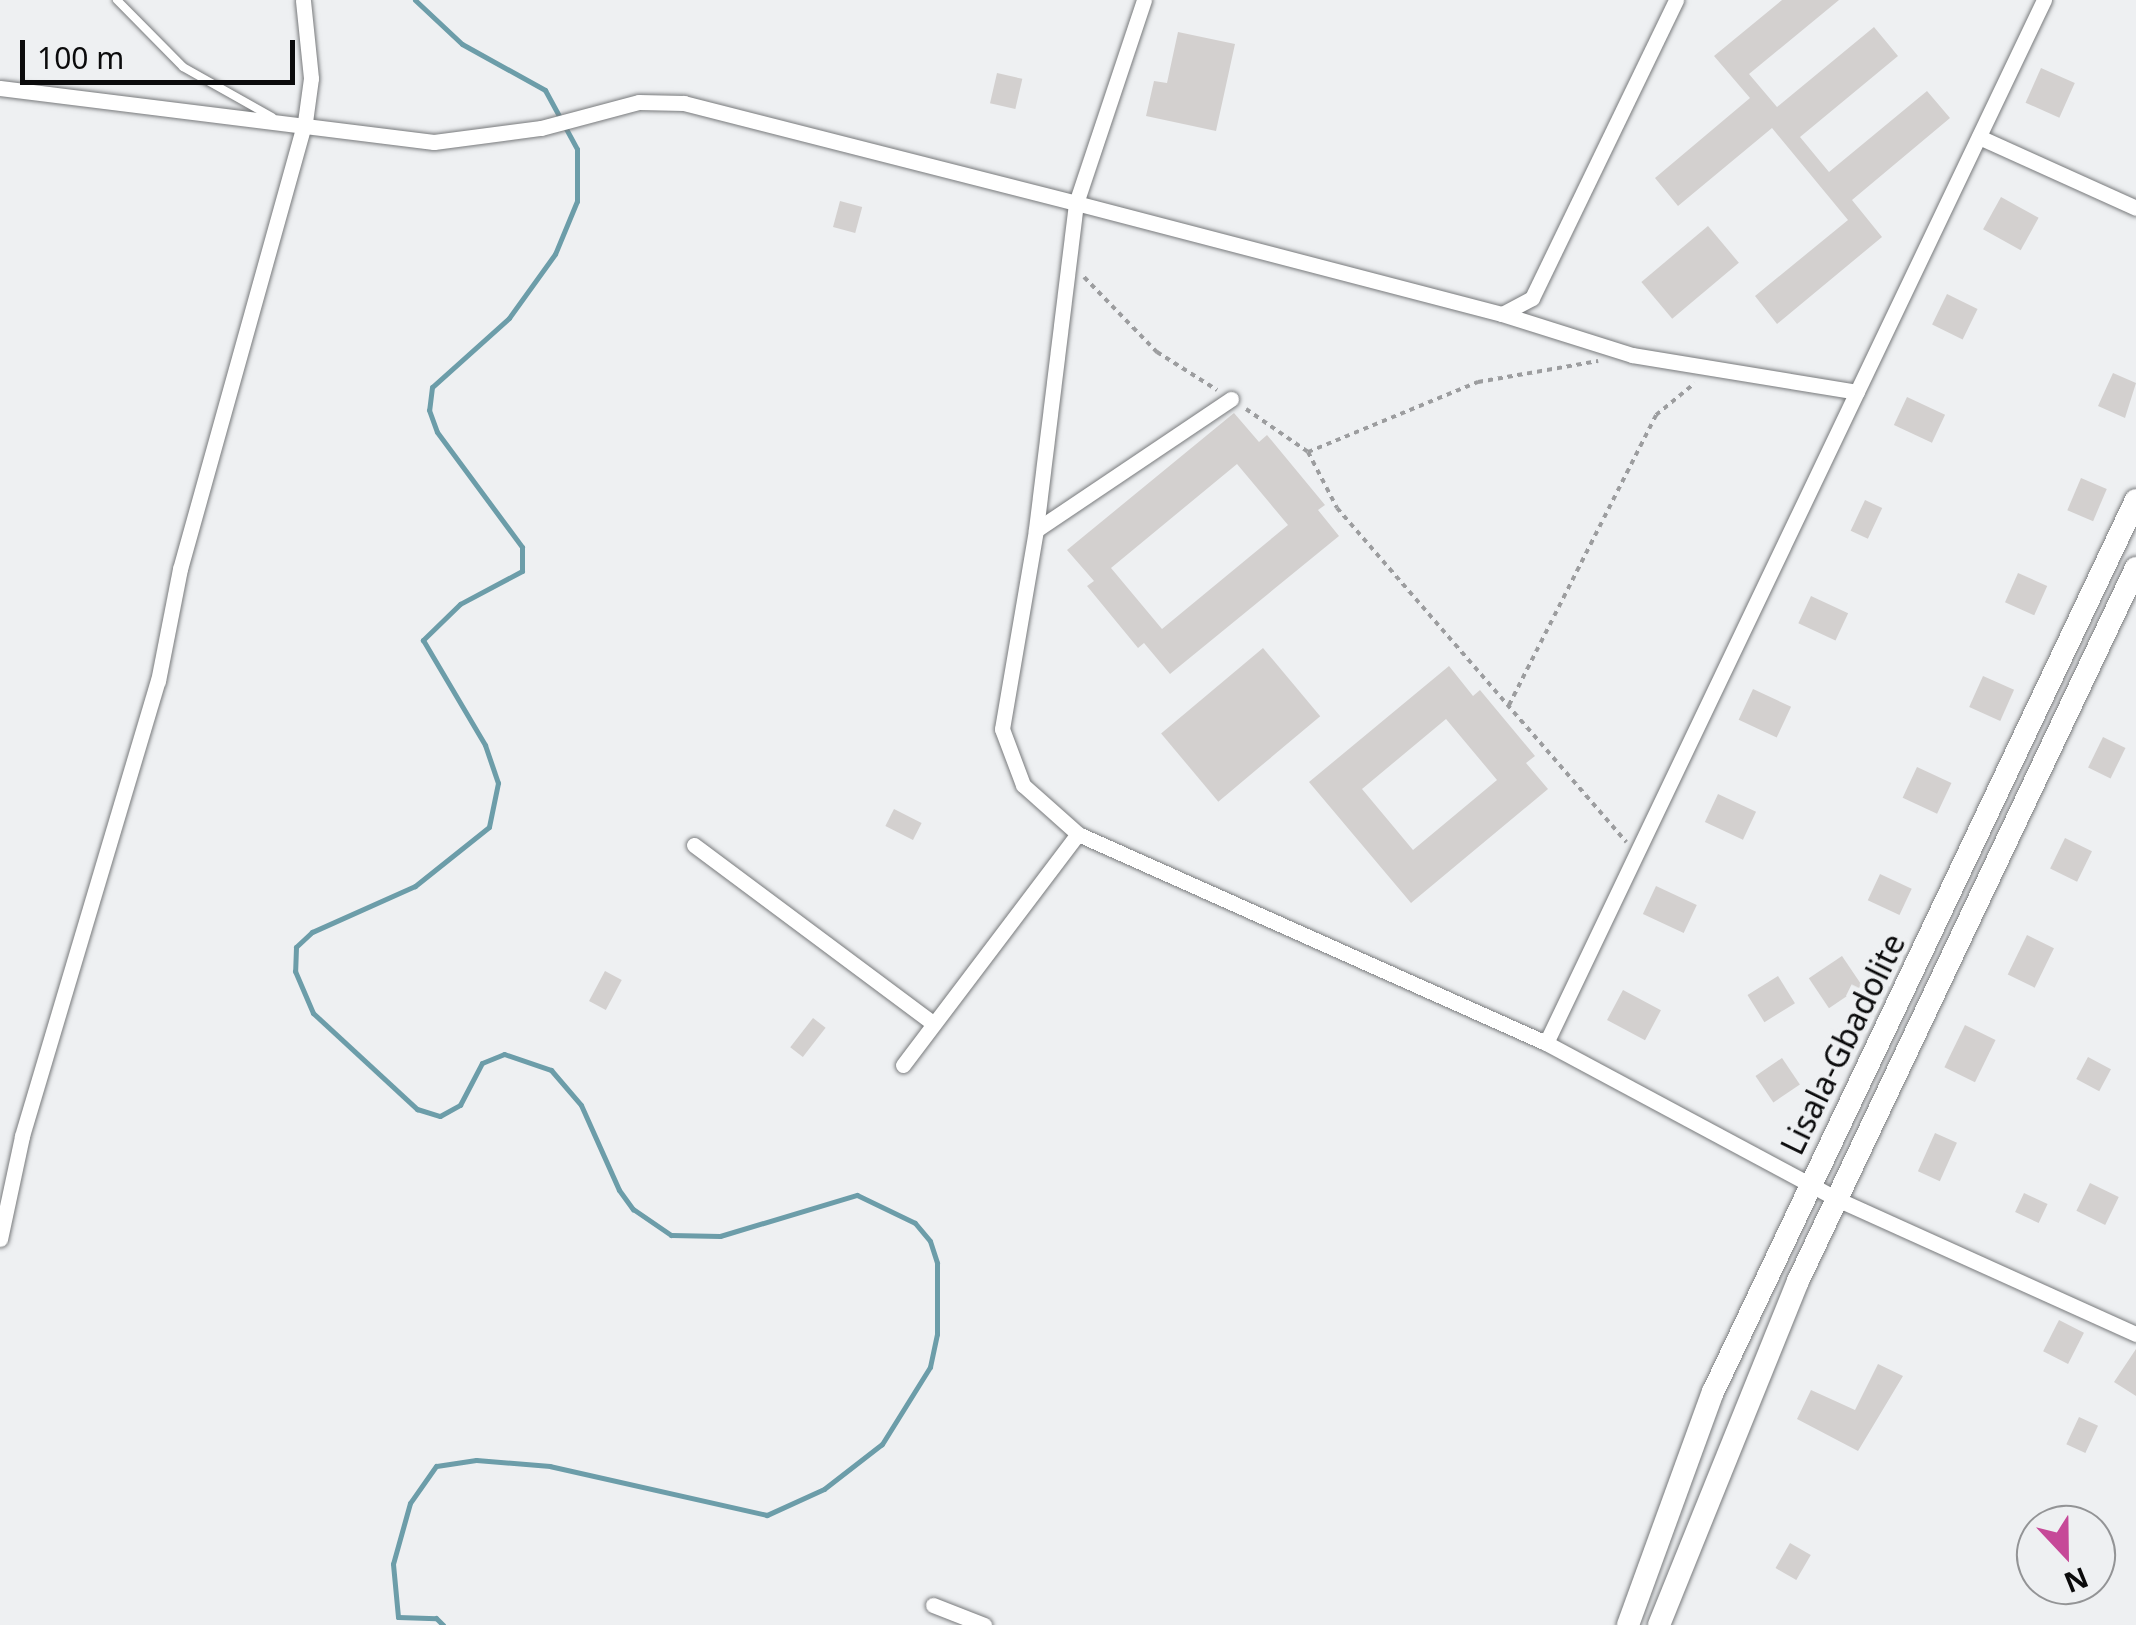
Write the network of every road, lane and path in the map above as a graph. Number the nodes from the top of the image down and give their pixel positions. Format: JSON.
{"nodes":[{"id":1,"x":117,"y":0,"type":"edge"},
{"id":2,"x":303,"y":0,"type":"edge"},
{"id":3,"x":1144,"y":0,"type":"edge"},
{"id":4,"x":1676,"y":0,"type":"edge"},
{"id":5,"x":2044,"y":0,"type":"edge"},
{"id":6,"x":0,"y":88,"type":"edge"},
{"id":7,"x":276,"y":119,"type":"junction"},
{"id":8,"x":304,"y":122,"type":"junction"},
{"id":9,"x":1979,"y":137,"type":"junction"},
{"id":10,"x":1076,"y":203,"type":"junction"},
{"id":11,"x":2136,"y":208,"type":"edge"},
{"id":12,"x":1071,"y":262,"type":"junction"},
{"id":13,"x":1502,"y":314,"type":"junction"},
{"id":14,"x":1632,"y":355,"type":"junction"},
{"id":15,"x":1714,"y":368,"type":"junction"},
{"id":16,"x":1857,"y":392,"type":"junction"},
{"id":17,"x":1231,"y":399,"type":"junction"},
{"id":18,"x":1308,"y":452,"type":"junction"},
{"id":19,"x":2136,"y":500,"type":"edge"},
{"id":20,"x":1036,"y":530,"type":"junction"},
{"id":21,"x":2136,"y":568,"type":"edge"},
{"id":22,"x":1508,"y":708,"type":"junction"},
{"id":23,"x":1078,"y":834,"type":"junction"},
{"id":24,"x":694,"y":845,"type":"dead end"},
{"id":25,"x":1636,"y":854,"type":"junction"},
{"id":26,"x":934,"y":1024,"type":"junction"},
{"id":27,"x":1546,"y":1044,"type":"junction"},
{"id":28,"x":903,"y":1065,"type":"dead end"},
{"id":29,"x":1811,"y":1185,"type":"junction"},
{"id":30,"x":1838,"y":1200,"type":"junction"},
{"id":31,"x":0,"y":1239,"type":"edge"},
{"id":32,"x":2136,"y":1334,"type":"edge"},
{"id":33,"x":933,"y":1605,"type":"dead end"},
{"id":34,"x":984,"y":1625,"type":"edge"},
{"id":35,"x":1628,"y":1625,"type":"edge"},
{"id":36,"x":1659,"y":1625,"type":"edge"}],
"edges":[{"from":1,"to":7,"type":"lane"},
{"from":2,"to":8,"type":"street"},
{"from":3,"to":10,"type":"street"},
{"from":4,"to":13,"type":"street"},
{"from":5,"to":9,"type":"street"},
{"from":6,"to":7,"type":"street"},
{"from":7,"to":8,"type":"street"},
{"from":8,"to":10,"type":"street"},
{"from":8,"to":31,"type":"street"},
{"from":9,"to":11,"type":"street"},
{"from":9,"to":16,"type":"street"},
{"from":10,"to":12,"type":"street"},
{"from":10,"to":13,"type":"street"},
{"from":12,"to":17,"type":"path"},
{"from":12,"to":20,"type":"street"},
{"from":13,"to":14,"type":"street"},
{"from":14,"to":15,"type":"street"},
{"from":14,"to":18,"type":"path"},
{"from":15,"to":16,"type":"street"},
{"from":15,"to":22,"type":"path"},
{"from":16,"to":25,"type":"street"},
{"from":17,"to":18,"type":"path"},
{"from":17,"to":20,"type":"street"},
{"from":18,"to":22,"type":"path"},
{"from":19,"to":29,"type":"main road","name":"Lisala-Gbadolite"},
{"from":20,"to":23,"type":"street"},
{"from":21,"to":30,"type":"main road","name":"Lisala-Gbadolite"},
{"from":22,"to":25,"type":"path"},
{"from":23,"to":26,"type":"street"},
{"from":23,"to":27,"type":"street"},
{"from":24,"to":26,"type":"street"},
{"from":25,"to":27,"type":"street"},
{"from":26,"to":28,"type":"street"},
{"from":27,"to":29,"type":"street"},
{"from":29,"to":30,"type":"street"},
{"from":29,"to":35,"type":"main road","name":"Lisala-Gbadolite"},
{"from":30,"to":32,"type":"street"},
{"from":30,"to":36,"type":"main road","name":"Lisala-Gbadolite"},
{"from":33,"to":34,"type":"street"}]}
